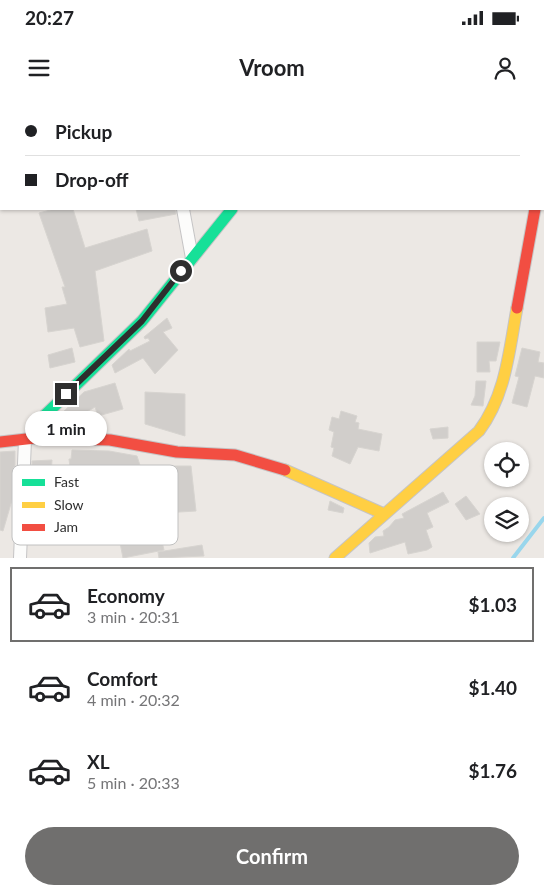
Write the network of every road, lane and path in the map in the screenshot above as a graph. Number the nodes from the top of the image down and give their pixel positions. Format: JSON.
{"nodes":[{"id":1,"x":183,"y":210,"type":"edge"},
{"id":2,"x":231,"y":210,"type":"edge"},
{"id":3,"x":535,"y":210,"type":"edge"},
{"id":4,"x":192,"y":258,"type":"junction"},
{"id":5,"x":30,"y":439,"type":"junction"},
{"id":6,"x":0,"y":442,"type":"edge"},
{"id":7,"x":28,"y":465,"type":"edge"},
{"id":8,"x":384,"y":514,"type":"junction"},
{"id":9,"x":21,"y":545,"type":"edge"},
{"id":10,"x":20,"y":558,"type":"edge"},
{"id":11,"x":335,"y":558,"type":"edge"}],
"edges":[{"from":1,"to":4,"type":"street"},
{"from":2,"to":4,"type":"street"},
{"from":3,"to":8,"type":"street"},
{"from":4,"to":5,"type":"street"},
{"from":5,"to":6,"type":"street"},
{"from":5,"to":7,"type":"street"},
{"from":5,"to":8,"type":"street"},
{"from":8,"to":11,"type":"street"},
{"from":9,"to":10,"type":"street"}]}
